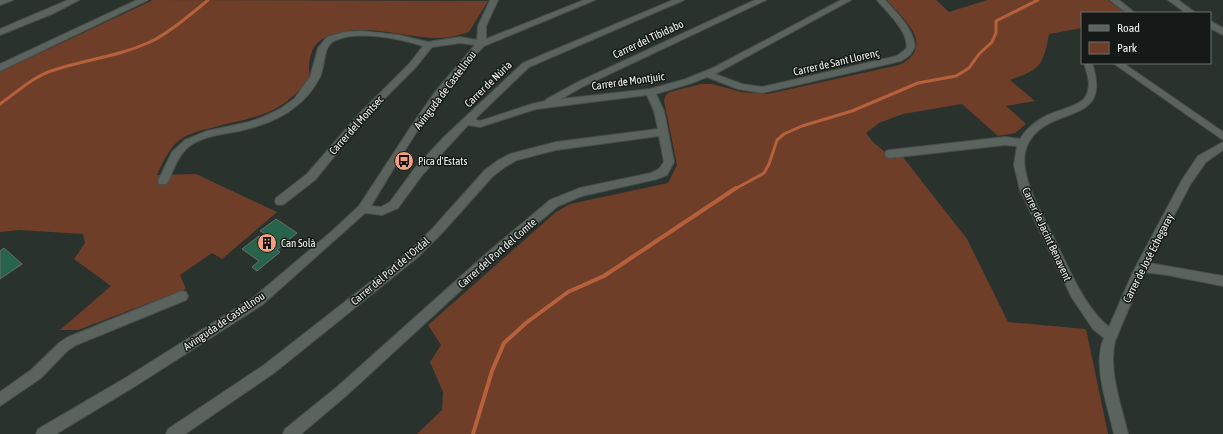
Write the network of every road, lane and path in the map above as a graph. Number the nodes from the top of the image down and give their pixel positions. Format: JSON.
{"nodes":[{"id":1,"x":9,"y":0,"type":"edge"},
{"id":2,"x":75,"y":0,"type":"edge"},
{"id":3,"x":144,"y":0,"type":"edge"},
{"id":4,"x":494,"y":0,"type":"edge"},
{"id":5,"x":591,"y":0,"type":"edge"},
{"id":6,"x":680,"y":0,"type":"edge"},
{"id":7,"x":762,"y":0,"type":"edge"},
{"id":8,"x":848,"y":0,"type":"edge"},
{"id":9,"x":881,"y":0,"type":"edge"},
{"id":10,"x":1114,"y":0,"type":"edge"},
{"id":11,"x":1172,"y":0,"type":"edge"},
{"id":12,"x":0,"y":3,"type":"edge"},
{"id":13,"x":1130,"y":12,"type":"edge"},
{"id":14,"x":1190,"y":12,"type":"edge"},
{"id":15,"x":1211,"y":25,"type":"edge"},
{"id":16,"x":0,"y":32,"type":"edge"},
{"id":17,"x":1223,"y":32,"type":"edge"},
{"id":18,"x":429,"y":45,"type":"junction"},
{"id":19,"x":477,"y":48,"type":"junction"},
{"id":20,"x":1088,"y":64,"type":"edge"},
{"id":21,"x":1118,"y":64,"type":"edge"},
{"id":22,"x":0,"y":68,"type":"edge"},
{"id":23,"x":707,"y":74,"type":"junction"},
{"id":24,"x":650,"y":92,"type":"junction"},
{"id":25,"x":546,"y":104,"type":"junction"},
{"id":26,"x":471,"y":118,"type":"junction"},
{"id":27,"x":662,"y":132,"type":"junction"},
{"id":28,"x":1223,"y":137,"type":"edge"},
{"id":29,"x":1023,"y":143,"type":"junction"},
{"id":30,"x":1223,"y":146,"type":"edge"},
{"id":31,"x":890,"y":154,"type":"dead end"},
{"id":32,"x":163,"y":181,"type":"dead end"},
{"id":33,"x":280,"y":200,"type":"dead end"},
{"id":34,"x":364,"y":209,"type":"junction"},
{"id":35,"x":1141,"y":267,"type":"junction"},
{"id":36,"x":1223,"y":281,"type":"edge"},
{"id":37,"x":182,"y":296,"type":"dead end"},
{"id":38,"x":1111,"y":336,"type":"junction"},
{"id":39,"x":0,"y":400,"type":"edge"},
{"id":40,"x":43,"y":434,"type":"edge"},
{"id":41,"x":173,"y":434,"type":"edge"},
{"id":42,"x":290,"y":434,"type":"edge"},
{"id":43,"x":1121,"y":434,"type":"edge"}],
"edges":[{"from":1,"to":12,"type":"street"},
{"from":2,"to":16,"type":"street"},
{"from":3,"to":22,"type":"street"},
{"from":4,"to":19,"type":"street"},
{"from":5,"to":19,"type":"street","name":"Avinguda de Castellnou"},
{"from":6,"to":26,"type":"street","name":"Carrer de Núria"},
{"from":7,"to":25,"type":"street","name":"Carrer del Tibidabo"},
{"from":8,"to":23,"type":"street","name":"Carrer de Montjuic"},
{"from":9,"to":23,"type":"street","name":"Carrer de Sant Llorenç"},
{"from":10,"to":13,"type":"street"},
{"from":11,"to":14,"type":"street"},
{"from":15,"to":17,"type":"street"},
{"from":18,"to":19,"type":"street"},
{"from":18,"to":32,"type":"street"},
{"from":18,"to":33,"type":"street","name":"Carrer del Montsec"},
{"from":19,"to":34,"type":"street","name":"Avinguda de Castellnou"},
{"from":20,"to":29,"type":"street","name":"Carrer de Jacint Benavent"},
{"from":21,"to":28,"type":"street"},
{"from":23,"to":24,"type":"street","name":"Carrer de Montjuic"},
{"from":24,"to":25,"type":"street","name":"Carrer de Montjuic"},
{"from":24,"to":27,"type":"street","name":"Carrer del Port del Comte"},
{"from":25,"to":26,"type":"street","name":"Carrer de Montjuic"},
{"from":26,"to":34,"type":"street","name":"Carrer de Núria"},
{"from":27,"to":41,"type":"street","name":"Carrer del Port de l'Ordal"},
{"from":27,"to":42,"type":"street","name":"Carrer del Port del Comte"},
{"from":29,"to":31,"type":"street"},
{"from":29,"to":38,"type":"street","name":"Carrer de Jacint Benavent"},
{"from":30,"to":35,"type":"street","name":"Carrer de José Echegaray"},
{"from":34,"to":40,"type":"street","name":"Avinguda de Castellnou"},
{"from":35,"to":36,"type":"street"},
{"from":35,"to":38,"type":"street","name":"Carrer de José Echegaray"},
{"from":37,"to":39,"type":"street"},
{"from":38,"to":43,"type":"street","name":"Carrer de José Echegaray"}]}
